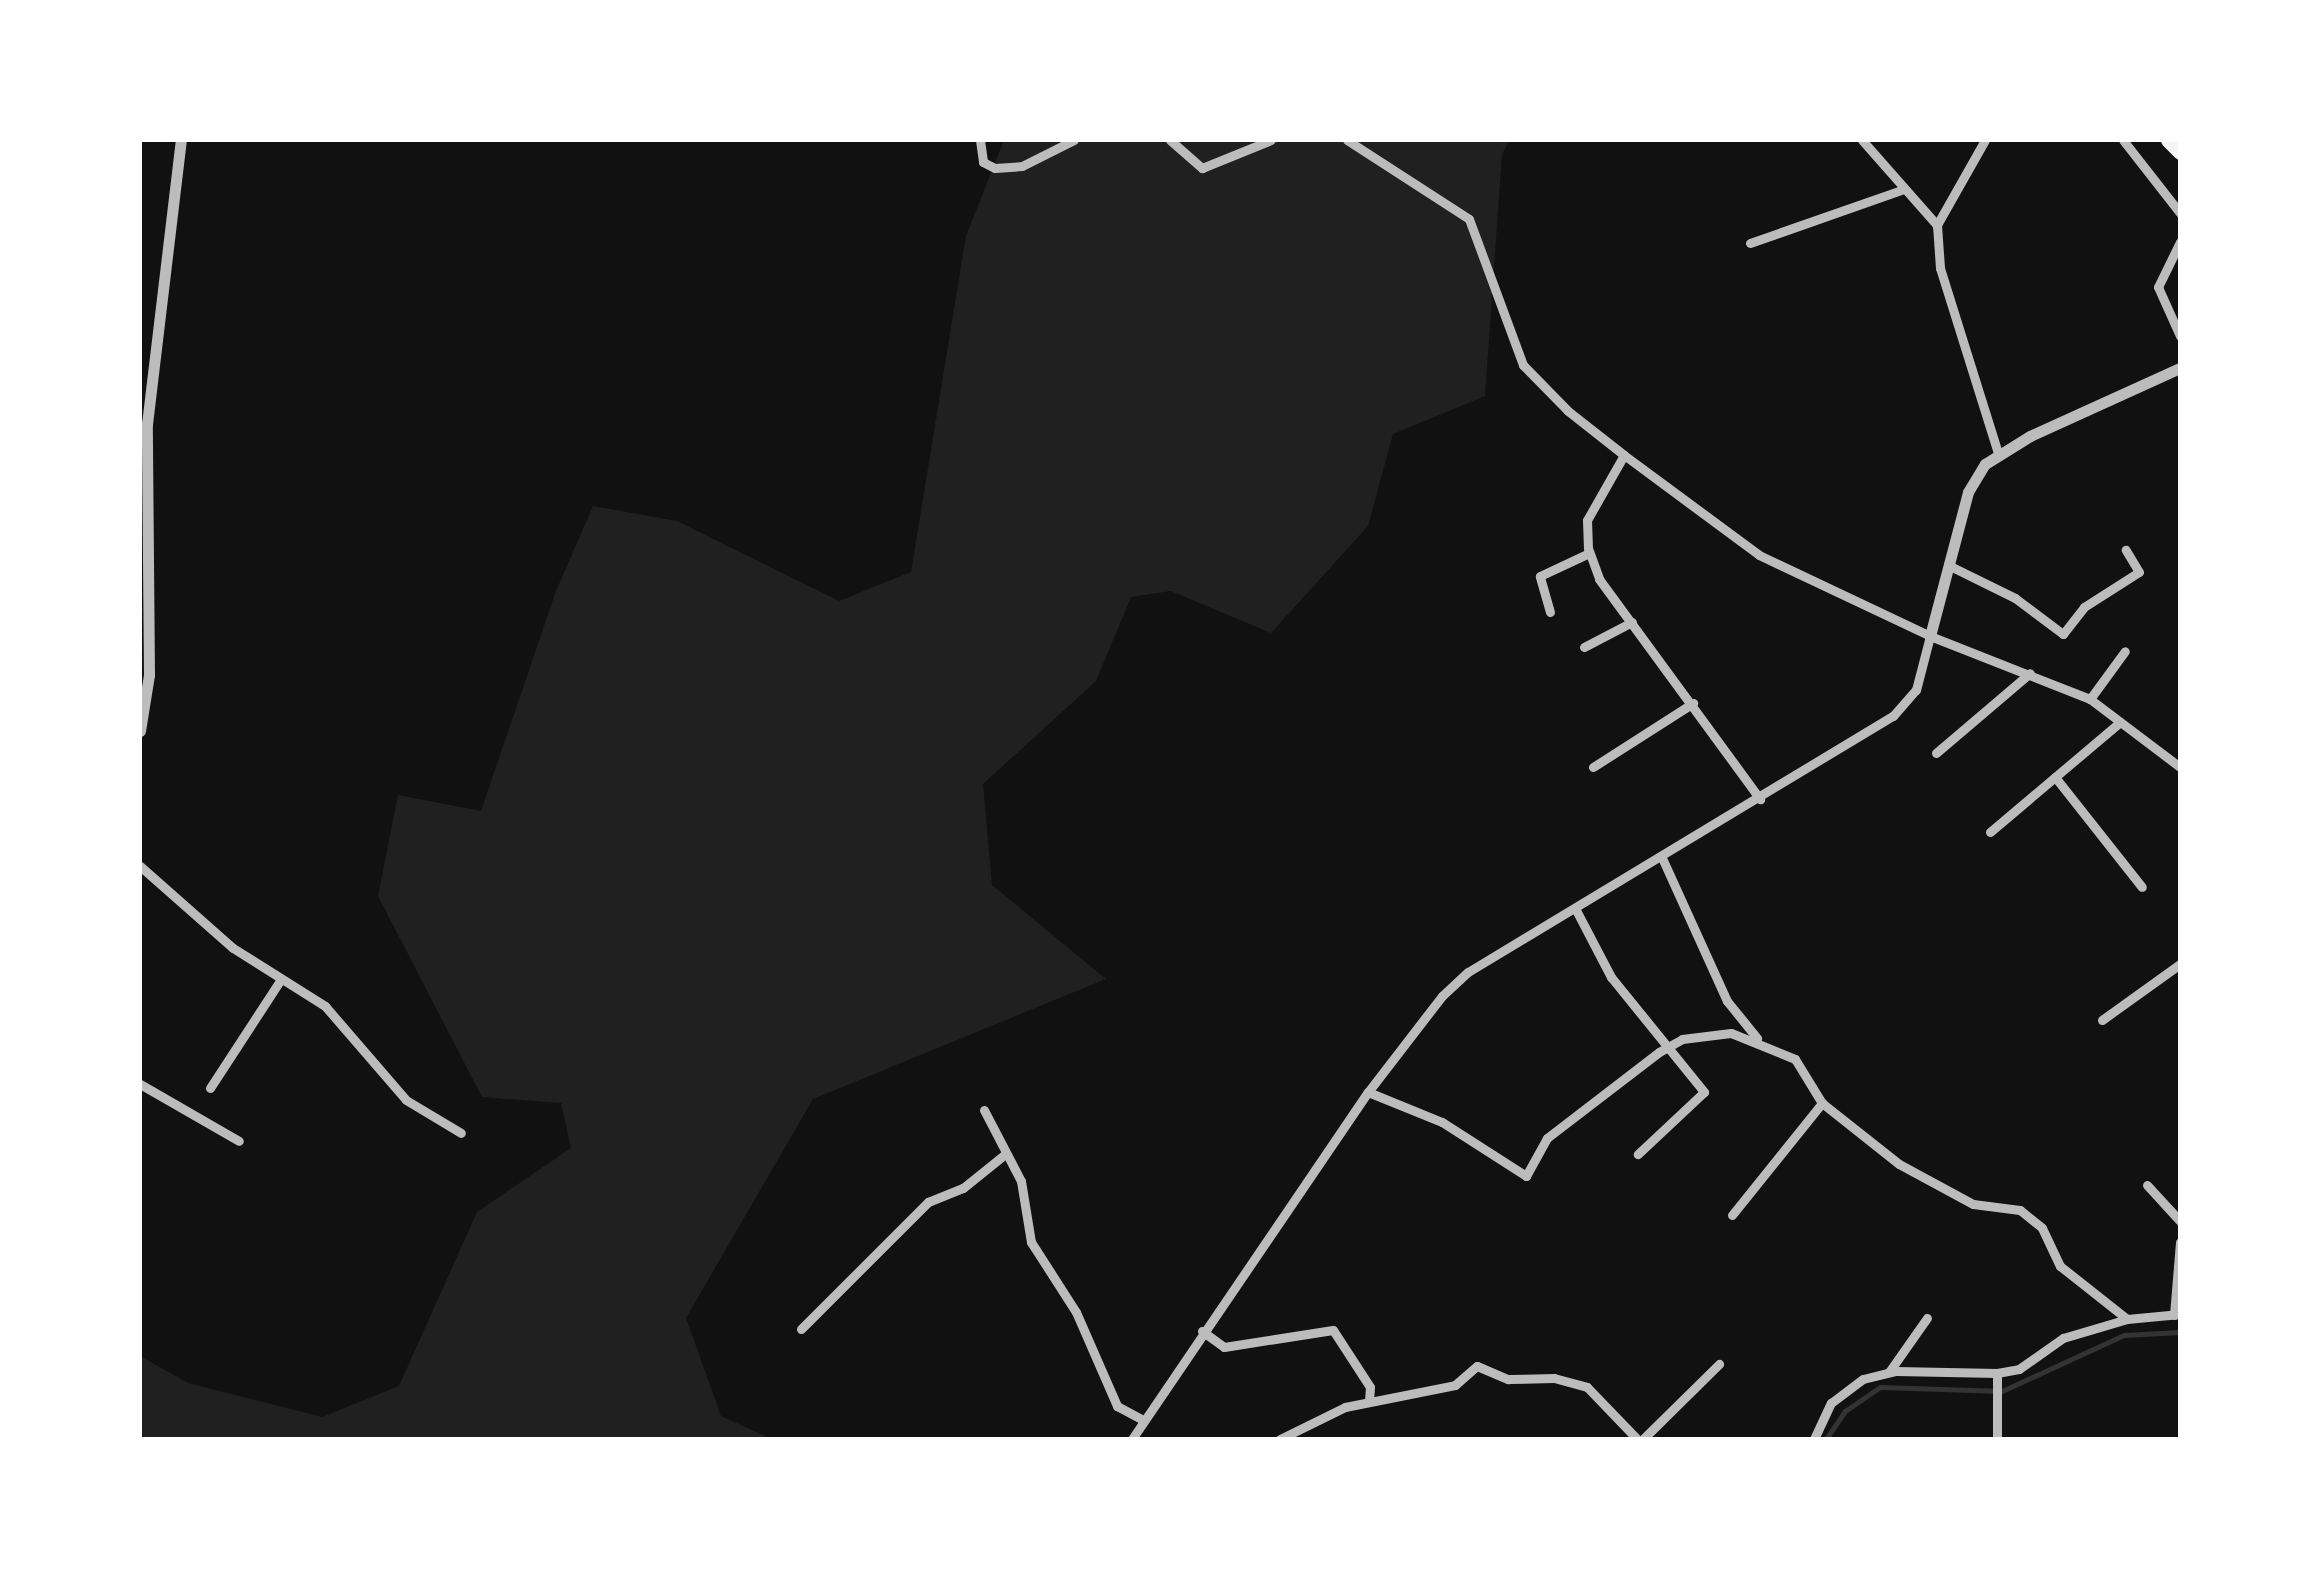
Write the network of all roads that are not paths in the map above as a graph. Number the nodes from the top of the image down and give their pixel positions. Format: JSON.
{"nodes":[{"id":1,"x":181,"y":140,"type":"edge"},
{"id":2,"x":980,"y":140,"type":"edge"},
{"id":3,"x":1074,"y":140,"type":"edge"},
{"id":4,"x":1170,"y":140,"type":"edge"},
{"id":5,"x":1272,"y":140,"type":"edge"},
{"id":6,"x":1347,"y":140,"type":"edge"},
{"id":7,"x":1862,"y":140,"type":"edge"},
{"id":8,"x":1986,"y":140,"type":"edge"},
{"id":9,"x":2123,"y":140,"type":"edge"},
{"id":10,"x":2168,"y":140,"type":"edge"},
{"id":11,"x":2180,"y":152,"type":"edge"},
{"id":12,"x":1904,"y":189,"type":"junction"},
{"id":13,"x":2180,"y":214,"type":"edge"},
{"id":14,"x":1936,"y":225,"type":"junction"},
{"id":15,"x":2180,"y":242,"type":"edge"},
{"id":16,"x":1750,"y":244,"type":"dead end"},
{"id":17,"x":2180,"y":336,"type":"edge"},
{"id":18,"x":2180,"y":368,"type":"edge"},
{"id":19,"x":1998,"y":453,"type":"junction"},
{"id":20,"x":1624,"y":455,"type":"junction"},
{"id":21,"x":2126,"y":550,"type":"dead end"},
{"id":22,"x":1589,"y":552,"type":"junction"},
{"id":23,"x":1948,"y":564,"type":"junction"},
{"id":24,"x":1550,"y":612,"type":"dead end"},
{"id":25,"x":1632,"y":622,"type":"junction"},
{"id":26,"x":1930,"y":636,"type":"junction"},
{"id":27,"x":1584,"y":647,"type":"dead end"},
{"id":28,"x":2125,"y":650,"type":"dead end"},
{"id":29,"x":2030,"y":673,"type":"junction"},
{"id":30,"x":2090,"y":698,"type":"junction"},
{"id":31,"x":1693,"y":703,"type":"junction"},
{"id":32,"x":2120,"y":722,"type":"junction"},
{"id":33,"x":140,"y":731,"type":"edge"},
{"id":34,"x":1936,"y":753,"type":"dead end"},
{"id":35,"x":2180,"y":767,"type":"edge"},
{"id":36,"x":1593,"y":768,"type":"dead end"},
{"id":37,"x":2055,"y":777,"type":"junction"},
{"id":38,"x":1760,"y":799,"type":"junction"},
{"id":39,"x":1990,"y":832,"type":"dead end"},
{"id":40,"x":1663,"y":860,"type":"junction"},
{"id":41,"x":140,"y":866,"type":"edge"},
{"id":42,"x":2142,"y":886,"type":"dead end"},
{"id":43,"x":1576,"y":910,"type":"junction"},
{"id":44,"x":2180,"y":964,"type":"edge"},
{"id":45,"x":281,"y":980,"type":"junction"},
{"id":46,"x":2102,"y":1020,"type":"dead end"},
{"id":47,"x":1762,"y":1043,"type":"junction"},
{"id":48,"x":1669,"y":1046,"type":"junction"},
{"id":49,"x":140,"y":1084,"type":"edge"},
{"id":50,"x":210,"y":1088,"type":"dead end"},
{"id":51,"x":1368,"y":1092,"type":"junction"},
{"id":52,"x":1822,"y":1103,"type":"junction"},
{"id":53,"x":984,"y":1110,"type":"dead end"},
{"id":54,"x":460,"y":1132,"type":"dead end"},
{"id":55,"x":239,"y":1141,"type":"dead end"},
{"id":56,"x":1638,"y":1154,"type":"dead end"},
{"id":57,"x":1004,"y":1155,"type":"junction"},
{"id":58,"x":2147,"y":1184,"type":"dead end"},
{"id":59,"x":1732,"y":1215,"type":"dead end"},
{"id":60,"x":2180,"y":1221,"type":"edge"},
{"id":61,"x":2180,"y":1242,"type":"edge"},
{"id":62,"x":2177,"y":1314,"type":"edge"},
{"id":63,"x":1927,"y":1318,"type":"dead end"},
{"id":64,"x":2126,"y":1319,"type":"junction"},
{"id":65,"x":801,"y":1330,"type":"dead end"},
{"id":66,"x":1202,"y":1331,"type":"junction"},
{"id":67,"x":1719,"y":1364,"type":"dead end"},
{"id":68,"x":1889,"y":1372,"type":"junction"},
{"id":69,"x":1997,"y":1376,"type":"junction"},
{"id":70,"x":1369,"y":1401,"type":"junction"},
{"id":71,"x":1140,"y":1418,"type":"junction"},
{"id":72,"x":1132,"y":1439,"type":"edge"},
{"id":73,"x":1280,"y":1439,"type":"edge"},
{"id":74,"x":1640,"y":1439,"type":"edge"},
{"id":75,"x":1814,"y":1439,"type":"edge"},
{"id":76,"x":1997,"y":1439,"type":"edge"}],
"edges":[{"from":1,"to":33,"type":"street"},
{"from":2,"to":3,"type":"street"},
{"from":4,"to":5,"type":"street"},
{"from":6,"to":20,"type":"street"},
{"from":7,"to":12,"type":"street"},
{"from":8,"to":14,"type":"street"},
{"from":9,"to":13,"type":"street"},
{"from":10,"to":11,"type":"highway"},
{"from":12,"to":14,"type":"street"},
{"from":12,"to":16,"type":"street"},
{"from":14,"to":19,"type":"street"},
{"from":15,"to":17,"type":"street"},
{"from":18,"to":19,"type":"street"},
{"from":19,"to":23,"type":"street"},
{"from":20,"to":22,"type":"street"},
{"from":20,"to":26,"type":"street"},
{"from":21,"to":23,"type":"street"},
{"from":22,"to":24,"type":"street"},
{"from":22,"to":25,"type":"street"},
{"from":23,"to":26,"type":"street"},
{"from":25,"to":27,"type":"street"},
{"from":25,"to":31,"type":"street"},
{"from":26,"to":29,"type":"street"},
{"from":26,"to":38,"type":"street"},
{"from":28,"to":30,"type":"street"},
{"from":29,"to":30,"type":"street"},
{"from":29,"to":34,"type":"street"},
{"from":30,"to":32,"type":"street"},
{"from":31,"to":36,"type":"street"},
{"from":31,"to":38,"type":"street"},
{"from":32,"to":35,"type":"street"},
{"from":32,"to":37,"type":"street"},
{"from":37,"to":39,"type":"street"},
{"from":37,"to":42,"type":"street"},
{"from":38,"to":40,"type":"street"},
{"from":40,"to":43,"type":"street"},
{"from":40,"to":47,"type":"street"},
{"from":41,"to":45,"type":"street"},
{"from":43,"to":48,"type":"street"},
{"from":43,"to":51,"type":"street"},
{"from":44,"to":46,"type":"street"},
{"from":45,"to":50,"type":"street"},
{"from":45,"to":54,"type":"street"},
{"from":47,"to":48,"type":"street"},
{"from":47,"to":52,"type":"street"},
{"from":48,"to":51,"type":"street"},
{"from":48,"to":56,"type":"street"},
{"from":49,"to":55,"type":"street"},
{"from":51,"to":66,"type":"street"},
{"from":52,"to":59,"type":"street"},
{"from":52,"to":64,"type":"street"},
{"from":53,"to":57,"type":"street"},
{"from":57,"to":65,"type":"street"},
{"from":57,"to":71,"type":"street"},
{"from":58,"to":60,"type":"street"},
{"from":61,"to":62,"type":"street"},
{"from":62,"to":64,"type":"street"},
{"from":63,"to":68,"type":"street"},
{"from":64,"to":69,"type":"street"},
{"from":66,"to":70,"type":"street"},
{"from":66,"to":71,"type":"street"},
{"from":67,"to":74,"type":"street"},
{"from":68,"to":69,"type":"street"},
{"from":68,"to":75,"type":"street"},
{"from":69,"to":76,"type":"street"},
{"from":70,"to":73,"type":"street"},
{"from":70,"to":74,"type":"street"},
{"from":71,"to":72,"type":"street"}]}
